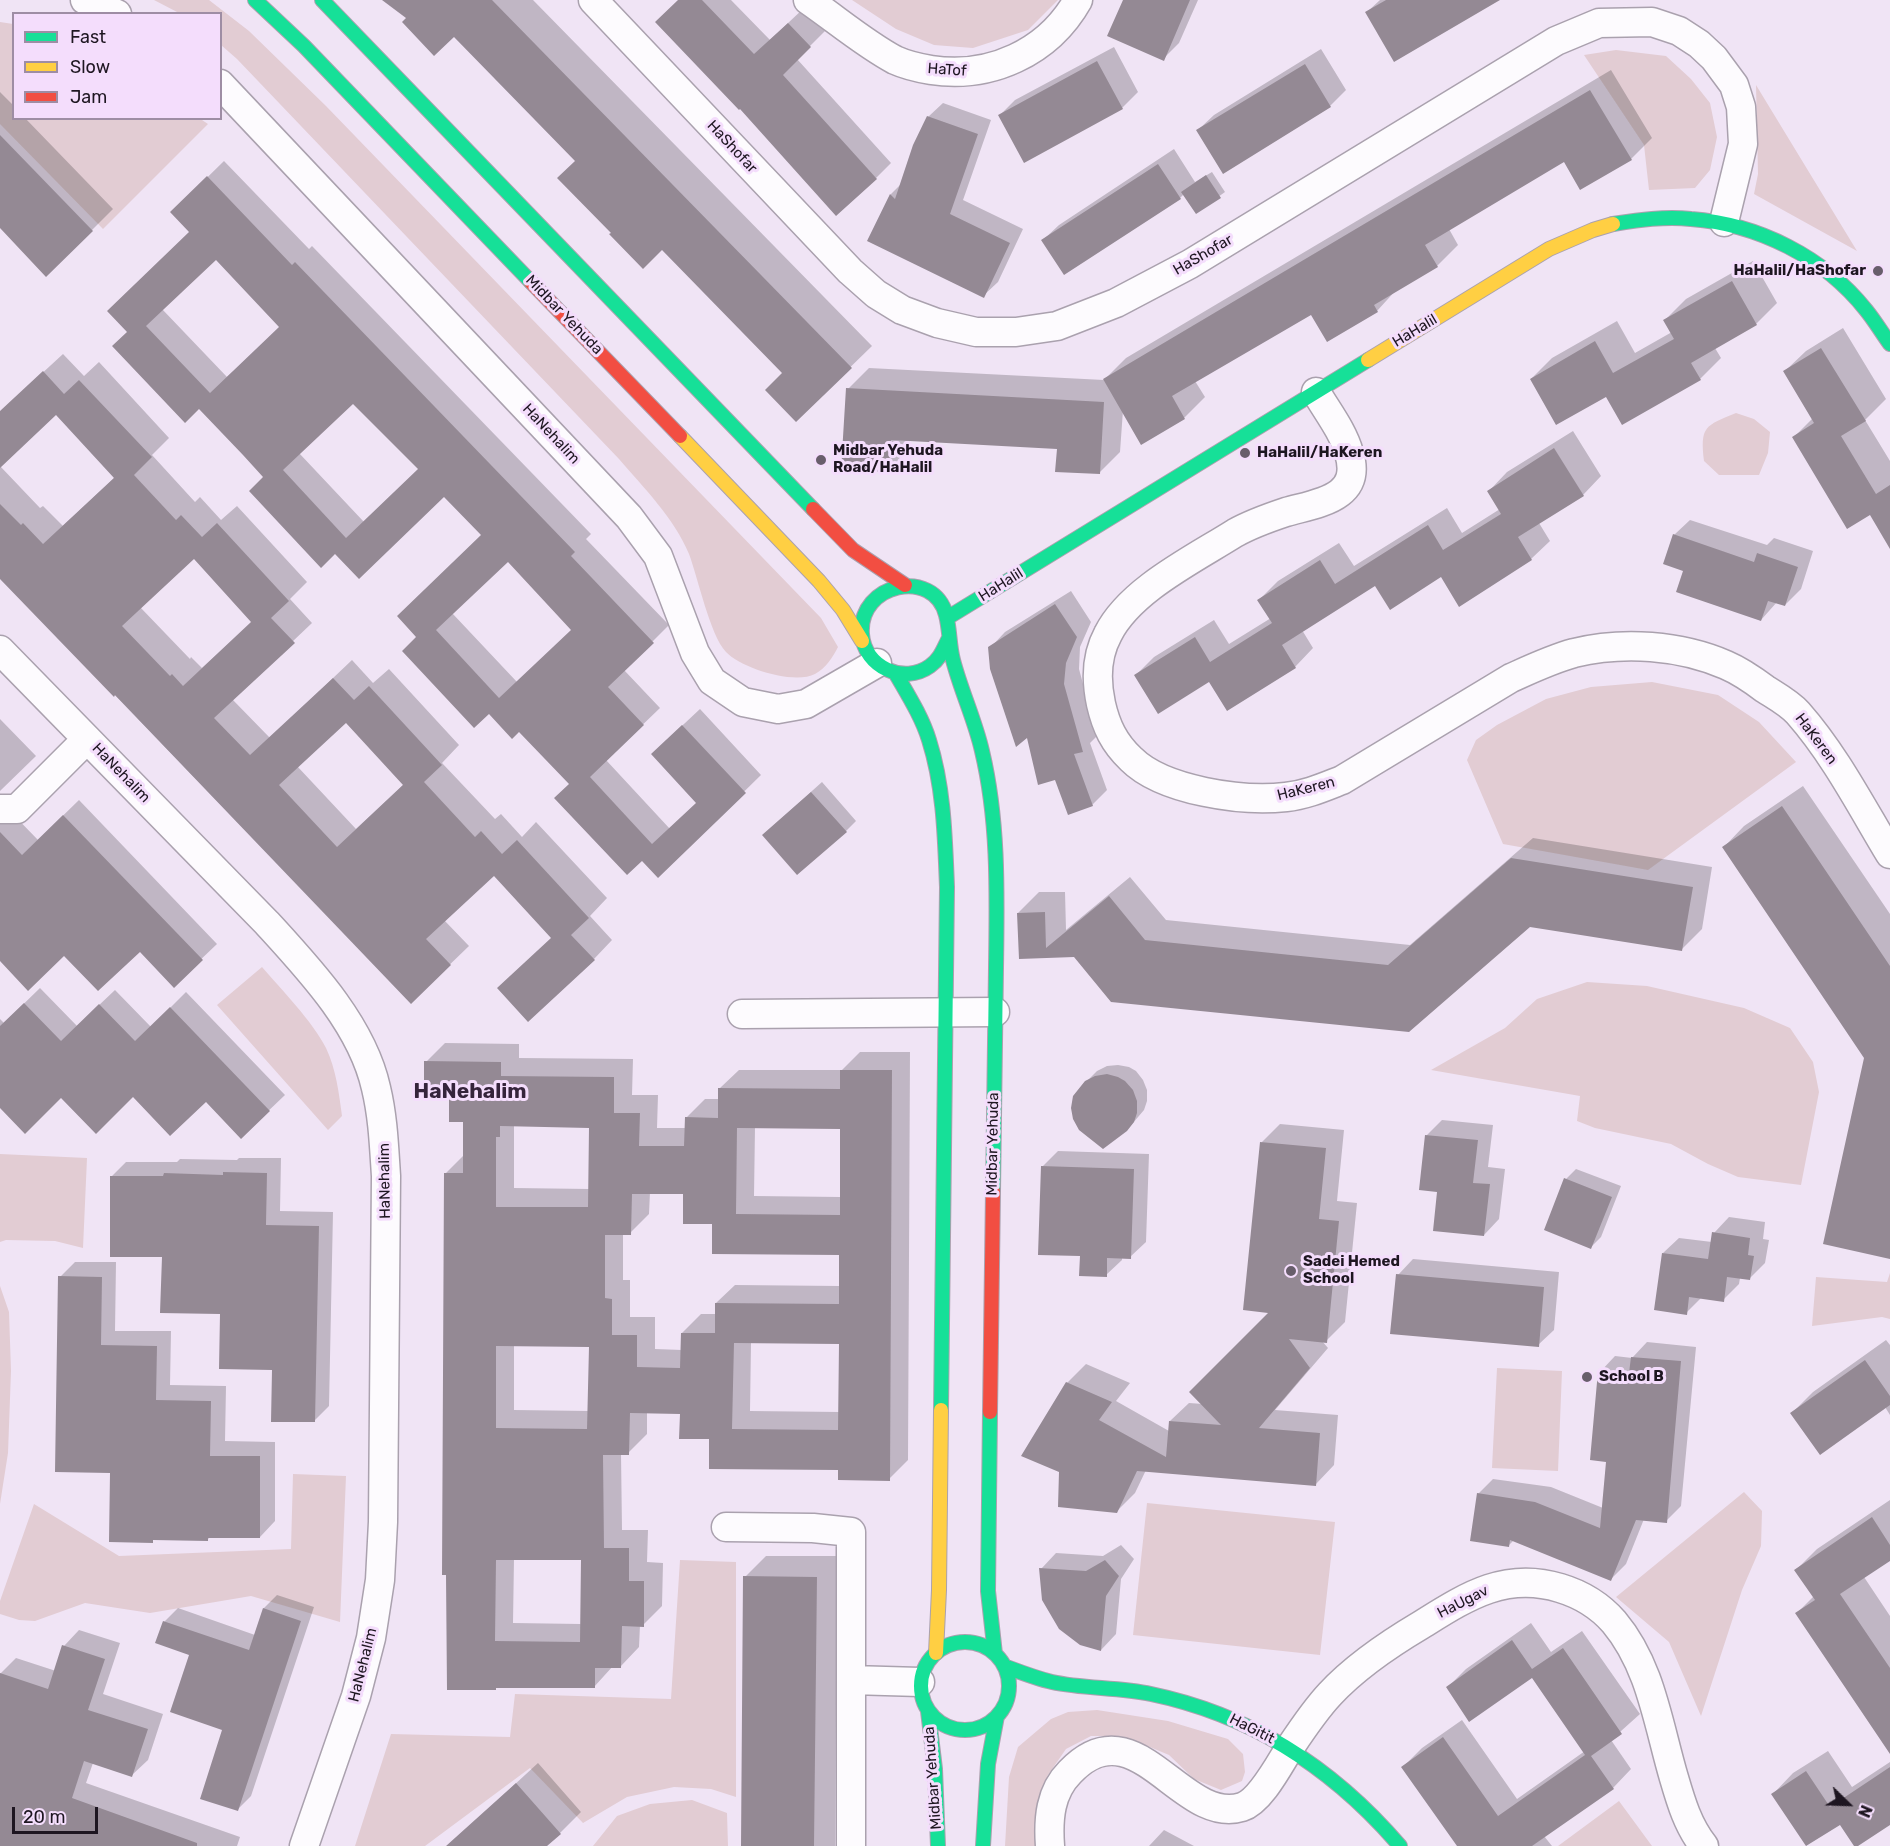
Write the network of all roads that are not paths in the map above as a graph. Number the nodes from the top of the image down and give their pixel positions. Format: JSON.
{"nodes":[{"id":1,"x":85,"y":0,"type":"edge"},
{"id":2,"x":255,"y":0,"type":"edge"},
{"id":3,"x":322,"y":0,"type":"edge"},
{"id":4,"x":593,"y":0,"type":"edge"},
{"id":5,"x":808,"y":0,"type":"edge"},
{"id":6,"x":1078,"y":0,"type":"edge"},
{"id":7,"x":112,"y":12,"type":"edge"},
{"id":8,"x":222,"y":86,"type":"edge"},
{"id":9,"x":1724,"y":222,"type":"junction"},
{"id":10,"x":1890,"y":344,"type":"edge"},
{"id":11,"x":1316,"y":392,"type":"junction"},
{"id":12,"x":904,"y":585,"type":"junction"},
{"id":13,"x":947,"y":618,"type":"junction"},
{"id":14,"x":948,"y":640,"type":"junction"},
{"id":15,"x":0,"y":650,"type":"edge"},
{"id":16,"x":878,"y":659,"type":"junction"},
{"id":17,"x":87,"y":739,"type":"junction"},
{"id":18,"x":0,"y":809,"type":"edge"},
{"id":19,"x":1890,"y":854,"type":"edge"},
{"id":20,"x":945,"y":1012,"type":"junction"},
{"id":21,"x":995,"y":1012,"type":"junction"},
{"id":22,"x":742,"y":1014,"type":"dead end"},
{"id":23,"x":726,"y":1527,"type":"dead end"},
{"id":24,"x":936,"y":1653,"type":"junction"},
{"id":25,"x":995,"y":1654,"type":"junction"},
{"id":26,"x":1004,"y":1666,"type":"junction"},
{"id":27,"x":851,"y":1680,"type":"junction"},
{"id":28,"x":920,"y":1682,"type":"junction"},
{"id":29,"x":1069,"y":1684,"type":"junction"},
{"id":30,"x":1036,"y":1694,"type":"dead end"},
{"id":31,"x":1019,"y":1699,"type":"dead end"},
{"id":32,"x":1000,"y":1710,"type":"junction"},
{"id":33,"x":928,"y":1711,"type":"junction"},
{"id":34,"x":1289,"y":1749,"type":"junction"},
{"id":35,"x":304,"y":1846,"type":"edge"},
{"id":36,"x":851,"y":1846,"type":"edge"},
{"id":37,"x":938,"y":1846,"type":"edge"},
{"id":38,"x":983,"y":1846,"type":"edge"},
{"id":39,"x":1050,"y":1846,"type":"edge"},
{"id":40,"x":1400,"y":1846,"type":"edge"},
{"id":41,"x":1704,"y":1846,"type":"edge"}],
"edges":[{"from":1,"to":7,"type":"street"},
{"from":2,"to":16,"type":"street","name":"Midbar Yehuda"},
{"from":3,"to":12,"type":"street"},
{"from":4,"to":9,"type":"street","name":"HaShofar"},
{"from":5,"to":6,"type":"street","name":"HaTof"},
{"from":8,"to":16,"type":"street","name":"HaNehalim"},
{"from":9,"to":10,"type":"street","name":"HaHalil"},
{"from":9,"to":11,"type":"street","name":"HaHalil"},
{"from":11,"to":13,"type":"street","name":"HaHalil"},
{"from":11,"to":19,"type":"street","name":"HaKeren"},
{"from":12,"to":13,"type":"street"},
{"from":12,"to":16,"type":"street"},
{"from":13,"to":14,"type":"street"},
{"from":14,"to":16,"type":"street"},
{"from":14,"to":21,"type":"street","name":"Midbar Yehuda"},
{"from":15,"to":17,"type":"street","name":"HaNehalim"},
{"from":16,"to":20,"type":"street","name":"Midbar Yehuda"},
{"from":17,"to":18,"type":"street"},
{"from":17,"to":35,"type":"street","name":"HaNehalim"},
{"from":20,"to":21,"type":"street"},
{"from":20,"to":22,"type":"street"},
{"from":20,"to":24,"type":"street","name":"Midbar Yehuda"},
{"from":21,"to":25,"type":"street","name":"Midbar Yehuda"},
{"from":23,"to":27,"type":"street"},
{"from":24,"to":25,"type":"street"},
{"from":24,"to":28,"type":"street"},
{"from":25,"to":26,"type":"street"},
{"from":26,"to":29,"type":"street","name":"HaGitit"},
{"from":26,"to":32,"type":"street"},
{"from":27,"to":28,"type":"street"},
{"from":27,"to":36,"type":"street"},
{"from":28,"to":33,"type":"street"},
{"from":29,"to":30,"type":"street","name":"HaGitit"},
{"from":29,"to":34,"type":"street","name":"HaGitit"},
{"from":31,"to":32,"type":"street"},
{"from":32,"to":33,"type":"street"},
{"from":32,"to":38,"type":"street"},
{"from":33,"to":37,"type":"street","name":"Midbar Yehuda"},
{"from":34,"to":39,"type":"street","name":"HaUgav"},
{"from":34,"to":40,"type":"street","name":"HaGitit"},
{"from":34,"to":41,"type":"street","name":"HaUgav"}]}
